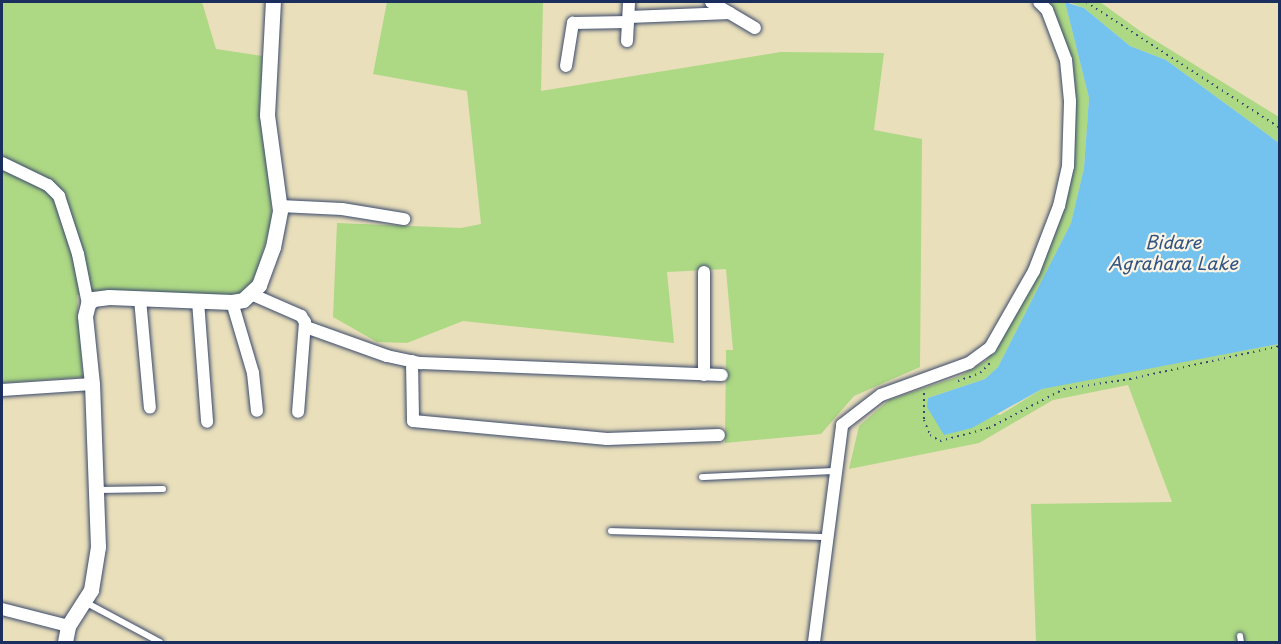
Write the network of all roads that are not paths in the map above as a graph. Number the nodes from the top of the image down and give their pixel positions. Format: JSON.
{"nodes":[{"id":1,"x":273,"y":2,"type":"edge"},
{"id":2,"x":629,"y":2,"type":"edge"},
{"id":3,"x":711,"y":2,"type":"edge"},
{"id":4,"x":1039,"y":2,"type":"edge"},
{"id":5,"x":730,"y":13,"type":"junction"},
{"id":6,"x":628,"y":20,"type":"junction"},
{"id":7,"x":755,"y":28,"type":"dead end"},
{"id":8,"x":627,"y":41,"type":"dead end"},
{"id":9,"x":566,"y":66,"type":"dead end"},
{"id":10,"x":2,"y":163,"type":"edge"},
{"id":11,"x":280,"y":206,"type":"junction"},
{"id":12,"x":404,"y":219,"type":"dead end"},
{"id":13,"x":704,"y":272,"type":"dead end"},
{"id":14,"x":251,"y":294,"type":"junction"},
{"id":15,"x":140,"y":299,"type":"junction"},
{"id":16,"x":198,"y":301,"type":"junction"},
{"id":17,"x":232,"y":302,"type":"junction"},
{"id":18,"x":88,"y":304,"type":"junction"},
{"id":19,"x":306,"y":327,"type":"junction"},
{"id":20,"x":412,"y":361,"type":"junction"},
{"id":21,"x":704,"y":375,"type":"junction"},
{"id":22,"x":722,"y":375,"type":"dead end"},
{"id":23,"x":92,"y":384,"type":"junction"},
{"id":24,"x":2,"y":390,"type":"edge"},
{"id":25,"x":150,"y":408,"type":"dead end"},
{"id":26,"x":257,"y":411,"type":"dead end"},
{"id":27,"x":298,"y":412,"type":"dead end"},
{"id":28,"x":207,"y":422,"type":"dead end"},
{"id":29,"x":719,"y":435,"type":"dead end"},
{"id":30,"x":837,"y":471,"type":"junction"},
{"id":31,"x":702,"y":477,"type":"dead end"},
{"id":32,"x":163,"y":489,"type":"dead end"},
{"id":33,"x":96,"y":490,"type":"junction"},
{"id":34,"x":611,"y":531,"type":"dead end"},
{"id":35,"x":829,"y":537,"type":"junction"},
{"id":36,"x":84,"y":602,"type":"junction"},
{"id":37,"x":2,"y":609,"type":"edge"},
{"id":38,"x":68,"y":626,"type":"junction"},
{"id":39,"x":64,"y":642,"type":"edge"},
{"id":40,"x":160,"y":642,"type":"edge"},
{"id":41,"x":814,"y":642,"type":"edge"}],
"edges":[{"from":1,"to":11,"type":"street"},
{"from":2,"to":6,"type":"street"},
{"from":3,"to":5,"type":"street"},
{"from":4,"to":30,"type":"street"},
{"from":5,"to":6,"type":"street"},
{"from":5,"to":7,"type":"street"},
{"from":6,"to":8,"type":"street"},
{"from":6,"to":9,"type":"street"},
{"from":10,"to":18,"type":"street"},
{"from":11,"to":12,"type":"street"},
{"from":11,"to":14,"type":"street"},
{"from":13,"to":21,"type":"street"},
{"from":14,"to":17,"type":"street"},
{"from":14,"to":19,"type":"street"},
{"from":15,"to":16,"type":"street"},
{"from":15,"to":18,"type":"street"},
{"from":15,"to":25,"type":"street"},
{"from":16,"to":17,"type":"street"},
{"from":16,"to":28,"type":"street"},
{"from":17,"to":26,"type":"street"},
{"from":18,"to":23,"type":"street"},
{"from":19,"to":20,"type":"street"},
{"from":19,"to":27,"type":"street"},
{"from":20,"to":21,"type":"street"},
{"from":20,"to":29,"type":"street"},
{"from":21,"to":22,"type":"street"},
{"from":23,"to":24,"type":"street"},
{"from":23,"to":33,"type":"street"},
{"from":30,"to":31,"type":"lane"},
{"from":30,"to":35,"type":"street"},
{"from":32,"to":33,"type":"lane"},
{"from":33,"to":36,"type":"street"},
{"from":34,"to":35,"type":"lane"},
{"from":35,"to":41,"type":"street"},
{"from":36,"to":38,"type":"street"},
{"from":36,"to":40,"type":"lane"},
{"from":37,"to":38,"type":"street"},
{"from":38,"to":39,"type":"street"}]}
